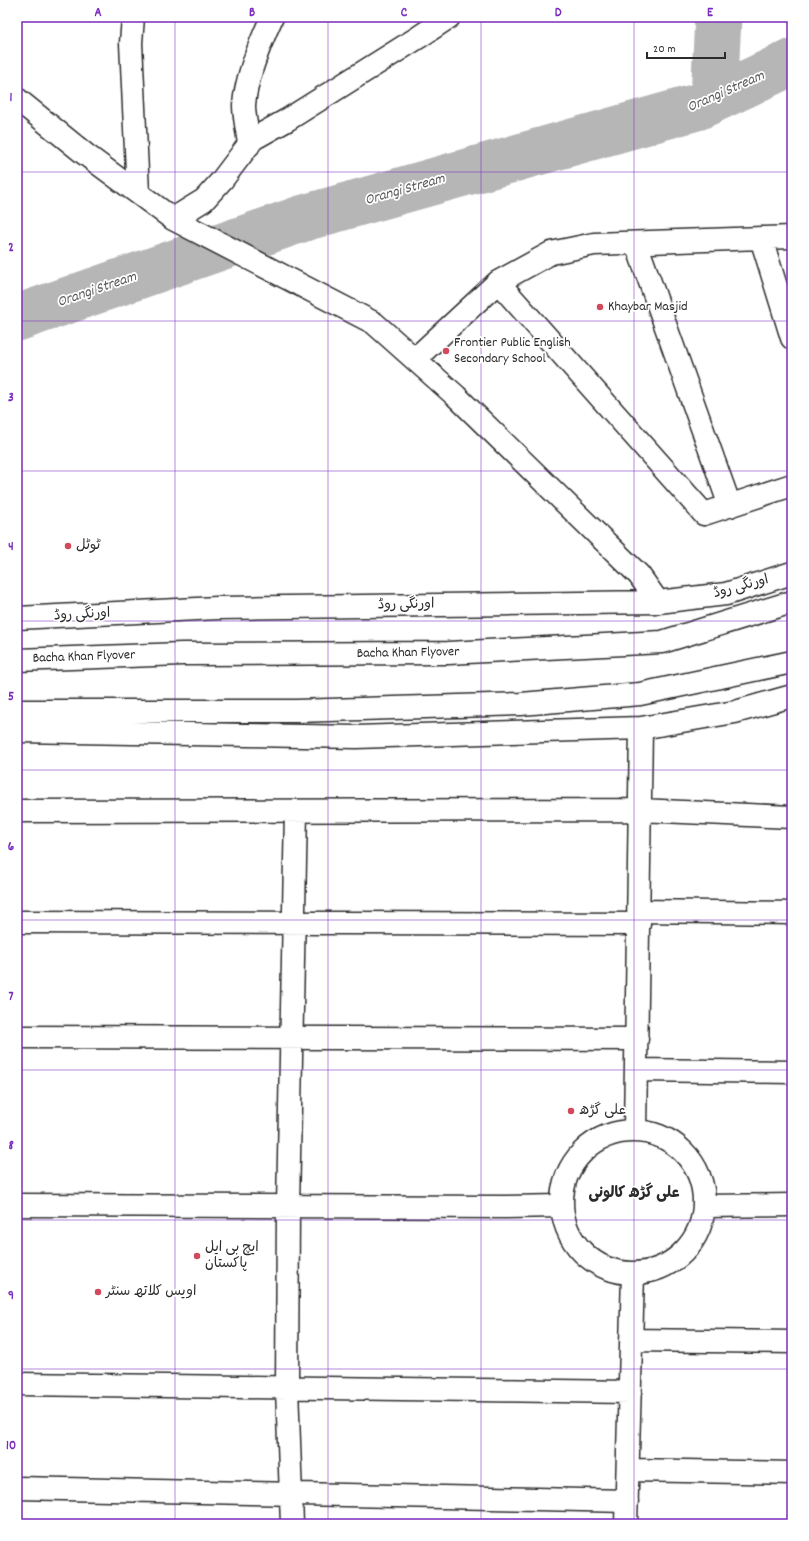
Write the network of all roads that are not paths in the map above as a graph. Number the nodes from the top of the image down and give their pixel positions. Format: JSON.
{"nodes":[{"id":1,"x":272,"y":17,"type":"edge"},
{"id":2,"x":449,"y":17,"type":"edge"},
{"id":3,"x":133,"y":19,"type":"edge"},
{"id":4,"x":17,"y":99,"type":"edge"},
{"id":5,"x":249,"y":145,"type":"junction"},
{"id":6,"x":138,"y":193,"type":"junction"},
{"id":7,"x":173,"y":219,"type":"junction"},
{"id":8,"x":792,"y":237,"type":"edge"},
{"id":9,"x":761,"y":238,"type":"junction"},
{"id":10,"x":636,"y":243,"type":"junction"},
{"id":11,"x":498,"y":282,"type":"junction"},
{"id":12,"x":792,"y":338,"type":"edge"},
{"id":13,"x":415,"y":359,"type":"junction"},
{"id":14,"x":792,"y":485,"type":"edge"},
{"id":15,"x":730,"y":506,"type":"junction"},
{"id":16,"x":792,"y":573,"type":"edge"},
{"id":17,"x":658,"y":602,"type":"junction"},
{"id":18,"x":792,"y":602,"type":"edge"},
{"id":19,"x":17,"y":618,"type":"edge"},
{"id":20,"x":17,"y":660,"type":"edge"},
{"id":21,"x":792,"y":662,"type":"edge"},
{"id":22,"x":792,"y":696,"type":"edge"},
{"id":23,"x":17,"y":711,"type":"edge"},
{"id":24,"x":641,"y":728,"type":"junction"},
{"id":25,"x":17,"y":731,"type":"edge"},
{"id":26,"x":640,"y":810,"type":"junction"},
{"id":27,"x":17,"y":811,"type":"edge"},
{"id":28,"x":296,"y":811,"type":"junction"},
{"id":29,"x":792,"y":817,"type":"edge"},
{"id":30,"x":792,"y":913,"type":"edge"},
{"id":31,"x":639,"y":917,"type":"junction"},
{"id":32,"x":17,"y":922,"type":"edge"},
{"id":33,"x":293,"y":923,"type":"junction"},
{"id":34,"x":17,"y":1036,"type":"edge"},
{"id":35,"x":291,"y":1037,"type":"junction"},
{"id":36,"x":637,"y":1039,"type":"junction"},
{"id":37,"x":637,"y":1070,"type":"junction"},
{"id":38,"x":792,"y":1072,"type":"edge"},
{"id":39,"x":635,"y":1130,"type":"junction"},
{"id":40,"x":17,"y":1205,"type":"edge"},
{"id":41,"x":792,"y":1205,"type":"edge"},
{"id":42,"x":288,"y":1206,"type":"junction"},
{"id":43,"x":561,"y":1206,"type":"junction"},
{"id":44,"x":705,"y":1206,"type":"junction"},
{"id":45,"x":633,"y":1274,"type":"junction"},
{"id":46,"x":631,"y":1340,"type":"junction"},
{"id":47,"x":792,"y":1342,"type":"edge"},
{"id":48,"x":17,"y":1384,"type":"edge"},
{"id":49,"x":287,"y":1388,"type":"junction"},
{"id":50,"x":630,"y":1392,"type":"junction"},
{"id":51,"x":628,"y":1470,"type":"junction"},
{"id":52,"x":792,"y":1474,"type":"edge"},
{"id":53,"x":17,"y":1488,"type":"edge"},
{"id":54,"x":292,"y":1495,"type":"junction"},
{"id":55,"x":627,"y":1501,"type":"junction"},
{"id":56,"x":292,"y":1524,"type":"edge"},
{"id":57,"x":626,"y":1524,"type":"edge"}],
"edges":[{"from":1,"to":5,"type":"street"},
{"from":2,"to":5,"type":"street"},
{"from":3,"to":6,"type":"street"},
{"from":4,"to":6,"type":"street"},
{"from":5,"to":7,"type":"street"},
{"from":6,"to":7,"type":"street"},
{"from":7,"to":13,"type":"street"},
{"from":8,"to":9,"type":"street"},
{"from":9,"to":10,"type":"street"},
{"from":9,"to":12,"type":"street"},
{"from":10,"to":11,"type":"street"},
{"from":10,"to":15,"type":"street"},
{"from":11,"to":13,"type":"street"},
{"from":11,"to":15,"type":"street"},
{"from":13,"to":17,"type":"street"},
{"from":14,"to":15,"type":"street"},
{"from":16,"to":17,"type":"street","name":"اورنگی روڈ"},
{"from":17,"to":19,"type":"street","name":"اورنگی روڈ"},
{"from":18,"to":20,"type":"street","name":"Bacha Khan Flyover"},
{"from":21,"to":23,"type":"street"},
{"from":22,"to":24,"type":"street"},
{"from":24,"to":25,"type":"street"},
{"from":24,"to":26,"type":"street"},
{"from":26,"to":28,"type":"street"},
{"from":26,"to":29,"type":"street"},
{"from":26,"to":31,"type":"street"},
{"from":27,"to":28,"type":"street"},
{"from":28,"to":33,"type":"street"},
{"from":30,"to":31,"type":"street"},
{"from":31,"to":33,"type":"street"},
{"from":31,"to":36,"type":"street"},
{"from":32,"to":33,"type":"street"},
{"from":33,"to":35,"type":"street"},
{"from":34,"to":35,"type":"street"},
{"from":35,"to":36,"type":"street"},
{"from":35,"to":42,"type":"street"},
{"from":36,"to":37,"type":"street"},
{"from":37,"to":38,"type":"street"},
{"from":37,"to":39,"type":"street"},
{"from":39,"to":43,"type":"street"},
{"from":39,"to":44,"type":"street"},
{"from":40,"to":42,"type":"street"},
{"from":41,"to":44,"type":"street"},
{"from":42,"to":43,"type":"street"},
{"from":42,"to":49,"type":"street"},
{"from":43,"to":45,"type":"street"},
{"from":44,"to":45,"type":"street"},
{"from":45,"to":46,"type":"street"},
{"from":46,"to":47,"type":"street"},
{"from":46,"to":50,"type":"street"},
{"from":48,"to":49,"type":"street"},
{"from":49,"to":50,"type":"street"},
{"from":49,"to":54,"type":"street"},
{"from":50,"to":51,"type":"street"},
{"from":51,"to":52,"type":"street"},
{"from":51,"to":55,"type":"street"},
{"from":53,"to":54,"type":"street"},
{"from":54,"to":55,"type":"street"},
{"from":54,"to":56,"type":"street"},
{"from":55,"to":57,"type":"street"}]}
